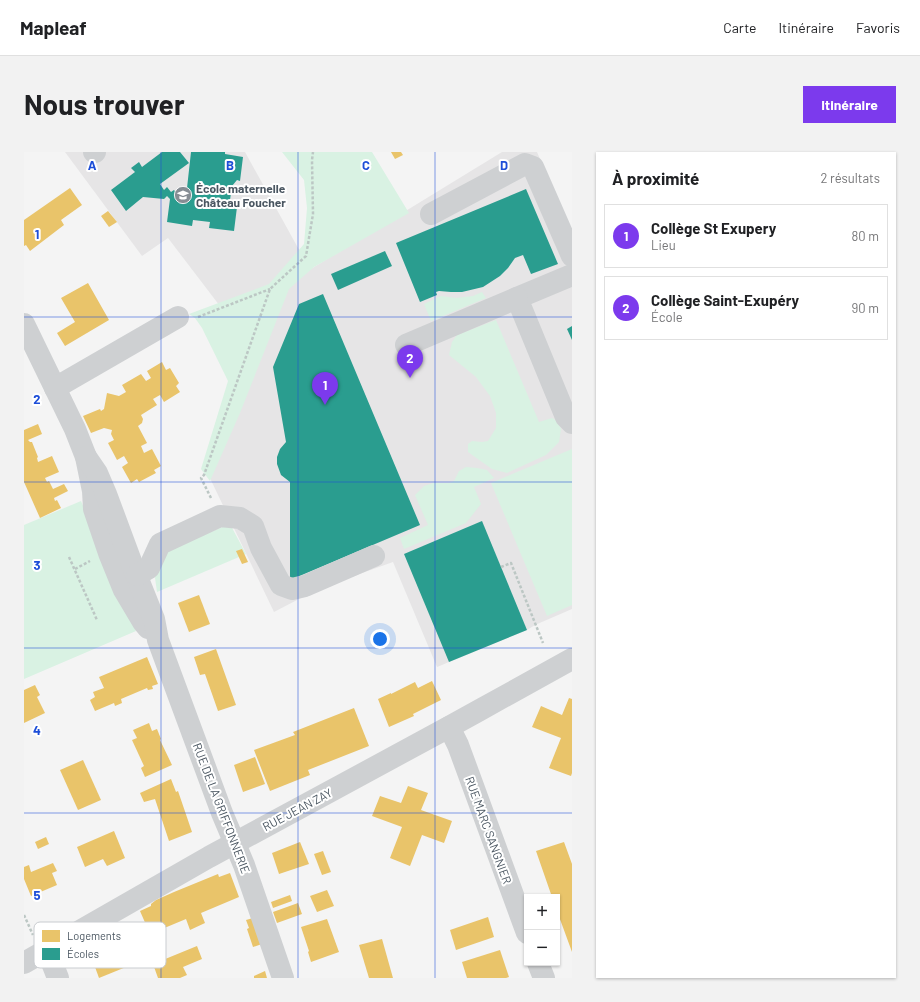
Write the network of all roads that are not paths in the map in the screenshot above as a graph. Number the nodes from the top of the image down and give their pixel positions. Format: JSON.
{"nodes":[{"id":1,"x":431,"y":214,"type":"dead end"},
{"id":2,"x":572,"y":256,"type":"edge"},
{"id":3,"x":572,"y":275,"type":"edge"},
{"id":4,"x":517,"y":298,"type":"junction"},
{"id":5,"x":178,"y":317,"type":"road end"},
{"id":6,"x":24,"y":325,"type":"edge"},
{"id":7,"x":406,"y":345,"type":"dead end"},
{"id":8,"x":55,"y":388,"type":"junction"},
{"id":9,"x":572,"y":423,"type":"edge"},
{"id":10,"x":86,"y":457,"type":"junction"},
{"id":11,"x":374,"y":556,"type":"dead end"},
{"id":12,"x":137,"y":575,"type":"junction"},
{"id":13,"x":158,"y":640,"type":"junction"},
{"id":14,"x":572,"y":659,"type":"edge"},
{"id":15,"x":449,"y":728,"type":"junction"},
{"id":16,"x":234,"y":843,"type":"junction"},
{"id":17,"x":95,"y":922,"type":"edge"},
{"id":18,"x":526,"y":930,"type":"edge"},
{"id":19,"x":34,"y":957,"type":"edge"},
{"id":20,"x":24,"y":963,"type":"edge"},
{"id":21,"x":539,"y":966,"type":"edge"},
{"id":22,"x":54,"y":968,"type":"edge"},
{"id":23,"x":58,"y":978,"type":"edge"},
{"id":24,"x":283,"y":978,"type":"edge"},
{"id":25,"x":544,"y":978,"type":"edge"}],
"edges":[{"from":1,"to":2,"type":"street"},
{"from":3,"to":4,"type":"street"},
{"from":4,"to":7,"type":"street"},
{"from":4,"to":9,"type":"street"},
{"from":5,"to":8,"type":"street"},
{"from":6,"to":8,"type":"street","name":"RUE DE LA GRIFFONNERIE"},
{"from":8,"to":10,"type":"street","name":"RUE DE LA GRIFFONNERIE"},
{"from":10,"to":12,"type":"street","name":"RUE DE LA GRIFFONNERIE"},
{"from":10,"to":13,"type":"street","name":"RUE DE LA GRIFFONNERIE"},
{"from":11,"to":12,"type":"street"},
{"from":12,"to":13,"type":"street","name":"RUE DE LA GRIFFONNERIE"},
{"from":13,"to":16,"type":"street","name":"RUE DE LA GRIFFONNERIE"},
{"from":14,"to":15,"type":"street","name":"RUE JEAN ZAY"},
{"from":15,"to":16,"type":"street","name":"RUE JEAN ZAY"},
{"from":15,"to":18,"type":"street","name":"RUE MARC SANGNIER"},
{"from":16,"to":17,"type":"street","name":"RUE JEAN ZAY"},
{"from":16,"to":24,"type":"street","name":"RUE DE LA GRIFFONNERIE"},
{"from":19,"to":20,"type":"street","name":"RUE JEAN ZAY"},
{"from":21,"to":25,"type":"street"},
{"from":22,"to":23,"type":"street"}]}
